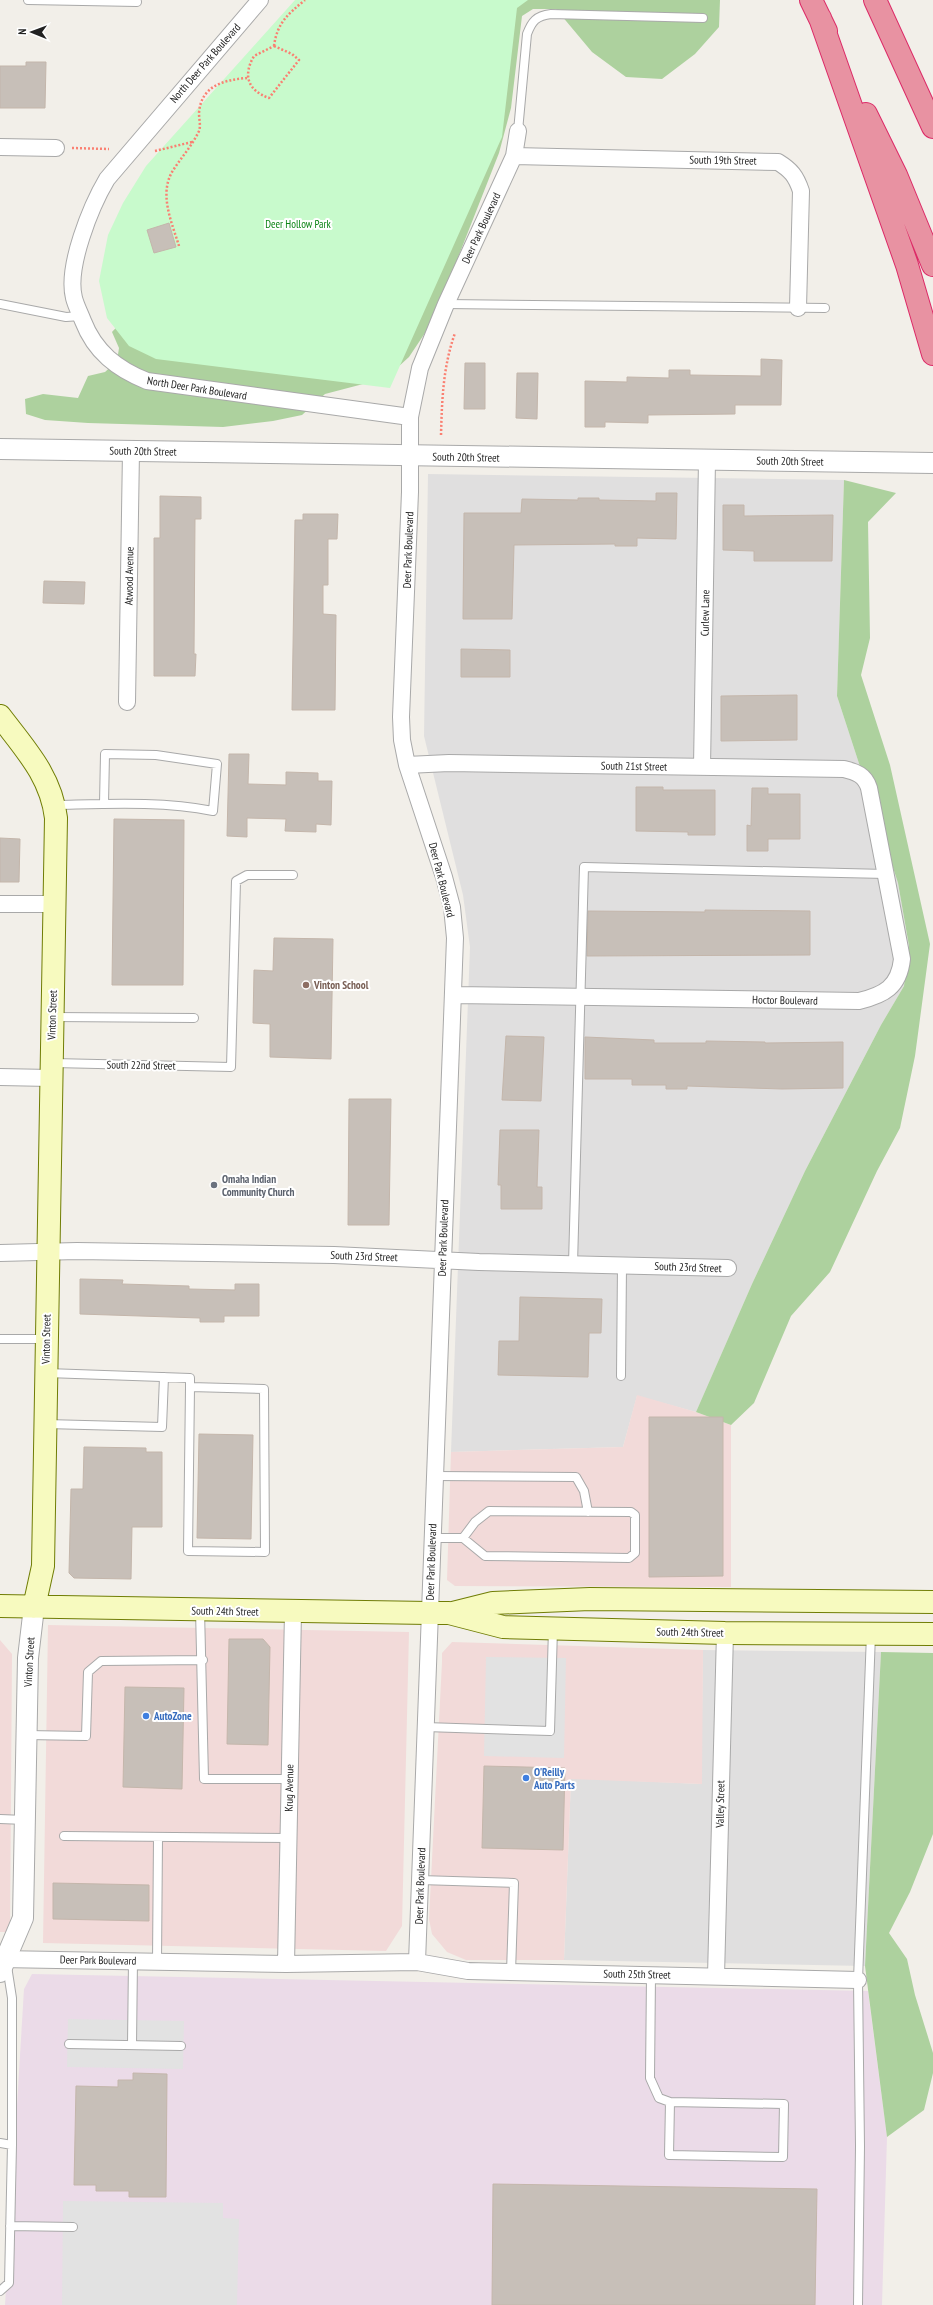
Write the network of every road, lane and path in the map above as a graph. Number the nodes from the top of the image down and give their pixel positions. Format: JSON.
{"nodes":[{"id":1,"x":28,"y":0,"type":"edge"},
{"id":2,"x":260,"y":0,"type":"edge"},
{"id":3,"x":305,"y":0,"type":"edge"},
{"id":4,"x":875,"y":0,"type":"edge"},
{"id":5,"x":137,"y":2,"type":"dead end"},
{"id":6,"x":815,"y":9,"type":"edge"},
{"id":7,"x":703,"y":18,"type":"dead end"},
{"id":8,"x":274,"y":46,"type":"junction"},
{"id":9,"x":247,"y":78,"type":"junction"},
{"id":10,"x":933,"y":127,"type":"edge"},
{"id":11,"x":518,"y":131,"type":"joint"},
{"id":12,"x":192,"y":142,"type":"junction"},
{"id":13,"x":0,"y":147,"type":"edge"},
{"id":14,"x":56,"y":148,"type":"joint"},
{"id":15,"x":129,"y":150,"type":"junction"},
{"id":16,"x":151,"y":153,"type":"dead end"},
{"id":17,"x":514,"y":156,"type":"junction"},
{"id":18,"x":179,"y":246,"type":"dead end"},
{"id":19,"x":933,"y":265,"type":"edge"},
{"id":20,"x":0,"y":304,"type":"edge"},
{"id":21,"x":446,"y":304,"type":"junction"},
{"id":22,"x":466,"y":304,"type":"junction"},
{"id":23,"x":798,"y":308,"type":"junction"},
{"id":24,"x":825,"y":308,"type":"dead end"},
{"id":25,"x":82,"y":316,"type":"junction"},
{"id":26,"x":933,"y":354,"type":"edge"},
{"id":27,"x":410,"y":417,"type":"junction"},
{"id":28,"x":441,"y":435,"type":"dead end"},
{"id":29,"x":0,"y":449,"type":"edge"},
{"id":30,"x":131,"y":451,"type":"junction"},
{"id":31,"x":410,"y":456,"type":"junction"},
{"id":32,"x":707,"y":460,"type":"junction"},
{"id":33,"x":933,"y":463,"type":"edge"},
{"id":34,"x":127,"y":702,"type":"dead end"},
{"id":35,"x":0,"y":716,"type":"edge"},
{"id":36,"x":407,"y":766,"type":"junction"},
{"id":37,"x":702,"y":767,"type":"junction"},
{"id":38,"x":861,"y":775,"type":"joint"},
{"id":39,"x":104,"y":804,"type":"junction"},
{"id":40,"x":54,"y":805,"type":"junction"},
{"id":41,"x":886,"y":874,"type":"junction"},
{"id":42,"x":293,"y":875,"type":"dead end"},
{"id":43,"x":0,"y":904,"type":"edge"},
{"id":44,"x":55,"y":904,"type":"junction"},
{"id":45,"x":454,"y":995,"type":"junction"},
{"id":46,"x":581,"y":996,"type":"junction"},
{"id":47,"x":52,"y":1018,"type":"junction"},
{"id":48,"x":194,"y":1018,"type":"dead end"},
{"id":49,"x":50,"y":1070,"type":"junction"},
{"id":50,"x":0,"y":1077,"type":"edge"},
{"id":51,"x":48,"y":1252,"type":"junction"},
{"id":52,"x":0,"y":1253,"type":"edge"},
{"id":53,"x":442,"y":1260,"type":"junction"},
{"id":54,"x":574,"y":1264,"type":"junction"},
{"id":55,"x":622,"y":1265,"type":"junction"},
{"id":56,"x":728,"y":1268,"type":"dead end"},
{"id":57,"x":0,"y":1339,"type":"edge"},
{"id":58,"x":46,"y":1339,"type":"junction"},
{"id":59,"x":46,"y":1373,"type":"junction"},
{"id":60,"x":621,"y":1376,"type":"dead end"},
{"id":61,"x":164,"y":1377,"type":"junction"},
{"id":62,"x":190,"y":1387,"type":"junction"},
{"id":63,"x":45,"y":1424,"type":"junction"},
{"id":64,"x":434,"y":1476,"type":"junction"},
{"id":65,"x":588,"y":1512,"type":"junction"},
{"id":66,"x":432,"y":1538,"type":"junction"},
{"id":67,"x":463,"y":1538,"type":"junction"},
{"id":68,"x":926,"y":1602,"type":"edge"},
{"id":69,"x":0,"y":1606,"type":"edge"},
{"id":70,"x":34,"y":1607,"type":"junction"},
{"id":71,"x":200,"y":1610,"type":"junction"},
{"id":72,"x":292,"y":1612,"type":"junction"},
{"id":73,"x":439,"y":1613,"type":"junction"},
{"id":74,"x":553,"y":1629,"type":"junction"},
{"id":75,"x":725,"y":1632,"type":"junction"},
{"id":76,"x":871,"y":1633,"type":"junction"},
{"id":77,"x":924,"y":1634,"type":"edge"},
{"id":78,"x":202,"y":1660,"type":"junction"},
{"id":79,"x":425,"y":1727,"type":"junction"},
{"id":80,"x":26,"y":1735,"type":"junction"},
{"id":81,"x":290,"y":1779,"type":"junction"},
{"id":82,"x":0,"y":1819,"type":"edge"},
{"id":83,"x":25,"y":1820,"type":"junction"},
{"id":84,"x":64,"y":1836,"type":"dead end"},
{"id":85,"x":158,"y":1838,"type":"junction"},
{"id":86,"x":289,"y":1838,"type":"junction"},
{"id":87,"x":420,"y":1880,"type":"junction"},
{"id":88,"x":133,"y":1960,"type":"junction"},
{"id":89,"x":157,"y":1961,"type":"junction"},
{"id":90,"x":418,"y":1962,"type":"junction"},
{"id":91,"x":2,"y":1963,"type":"edge"},
{"id":92,"x":286,"y":1964,"type":"junction"},
{"id":93,"x":511,"y":1972,"type":"junction"},
{"id":94,"x":651,"y":1975,"type":"junction"},
{"id":95,"x":716,"y":1976,"type":"junction"},
{"id":96,"x":858,"y":1980,"type":"junction"},
{"id":97,"x":69,"y":2044,"type":"dead end"},
{"id":98,"x":132,"y":2045,"type":"junction"},
{"id":99,"x":181,"y":2046,"type":"dead end"},
{"id":100,"x":670,"y":2102,"type":"junction"},
{"id":101,"x":0,"y":2143,"type":"edge"},
{"id":102,"x":12,"y":2145,"type":"junction"},
{"id":103,"x":10,"y":2226,"type":"junction"},
{"id":104,"x":73,"y":2227,"type":"dead end"},
{"id":105,"x":0,"y":2291,"type":"edge"},
{"id":106,"x":858,"y":2305,"type":"edge"}],
"edges":[{"from":1,"to":5,"type":"lane"},
{"from":2,"to":15,"type":"street","name":"North Deer Park Boulevard"},
{"from":3,"to":8,"type":"path"},
{"from":4,"to":10,"type":"highway"},
{"from":6,"to":19,"type":"highway"},
{"from":6,"to":26,"type":"highway"},
{"from":7,"to":11,"type":"lane"},
{"from":8,"to":9,"type":"path"},
{"from":8,"to":9,"type":"path"},
{"from":9,"to":12,"type":"path"},
{"from":11,"to":17,"type":"street","name":"Deer Park Boulevard"},
{"from":12,"to":16,"type":"path"},
{"from":12,"to":18,"type":"path"},
{"from":13,"to":14,"type":"street"},
{"from":14,"to":15,"type":"path"},
{"from":15,"to":25,"type":"street","name":"North Deer Park Boulevard"},
{"from":17,"to":21,"type":"street","name":"Deer Park Boulevard"},
{"from":17,"to":23,"type":"street","name":"South 19th Street"},
{"from":20,"to":25,"type":"lane"},
{"from":21,"to":22,"type":"lane"},
{"from":21,"to":27,"type":"street","name":"Deer Park Boulevard"},
{"from":22,"to":23,"type":"lane"},
{"from":22,"to":28,"type":"path"},
{"from":23,"to":24,"type":"lane"},
{"from":25,"to":27,"type":"street","name":"North Deer Park Boulevard"},
{"from":27,"to":31,"type":"street","name":"Deer Park Boulevard"},
{"from":29,"to":30,"type":"street","name":"South 20th Street"},
{"from":30,"to":31,"type":"street","name":"South 20th Street"},
{"from":30,"to":34,"type":"street","name":"Atwood Avenue"},
{"from":31,"to":32,"type":"street","name":"South 20th Street"},
{"from":31,"to":36,"type":"street","name":"Deer Park Boulevard"},
{"from":32,"to":33,"type":"street","name":"South 20th Street"},
{"from":32,"to":37,"type":"street","name":"Curlew Lane"},
{"from":35,"to":40,"type":"main road","name":"Vinton Street"},
{"from":36,"to":37,"type":"street","name":"South 21st Street"},
{"from":36,"to":45,"type":"street","name":"Deer Park Boulevard"},
{"from":37,"to":38,"type":"street","name":"South 21st Street"},
{"from":38,"to":41,"type":"street","name":"Hoctor Boulevard"},
{"from":39,"to":39,"type":"lane"},
{"from":39,"to":40,"type":"lane"},
{"from":40,"to":44,"type":"main road","name":"Vinton Street"},
{"from":41,"to":46,"type":"street","name":"Hoctor Boulevard"},
{"from":41,"to":46,"type":"lane"},
{"from":42,"to":49,"type":"lane","name":"South 22nd Street"},
{"from":43,"to":44,"type":"street"},
{"from":44,"to":47,"type":"main road","name":"Vinton Street"},
{"from":45,"to":46,"type":"street","name":"Hoctor Boulevard"},
{"from":45,"to":53,"type":"street","name":"Deer Park Boulevard"},
{"from":46,"to":54,"type":"lane"},
{"from":47,"to":48,"type":"lane"},
{"from":47,"to":49,"type":"main road","name":"Vinton Street"},
{"from":49,"to":50,"type":"street","name":"South 22nd Street"},
{"from":49,"to":51,"type":"main road","name":"Vinton Street"},
{"from":51,"to":52,"type":"street","name":"South 23rd Street"},
{"from":51,"to":53,"type":"street","name":"South 23rd Street"},
{"from":51,"to":58,"type":"main road","name":"Vinton Street"},
{"from":53,"to":54,"type":"street","name":"South 23rd Street"},
{"from":53,"to":64,"type":"street","name":"Deer Park Boulevard"},
{"from":54,"to":55,"type":"street","name":"South 23rd Street"},
{"from":55,"to":56,"type":"street","name":"South 23rd Street"},
{"from":55,"to":60,"type":"lane"},
{"from":57,"to":58,"type":"lane"},
{"from":58,"to":59,"type":"main road","name":"Vinton Street"},
{"from":59,"to":61,"type":"lane"},
{"from":59,"to":63,"type":"main road","name":"Vinton Street"},
{"from":61,"to":62,"type":"lane"},
{"from":61,"to":63,"type":"lane"},
{"from":62,"to":62,"type":"lane"},
{"from":63,"to":70,"type":"main road","name":"Vinton Street"},
{"from":64,"to":65,"type":"lane"},
{"from":64,"to":66,"type":"street","name":"Deer Park Boulevard"},
{"from":65,"to":67,"type":"lane"},
{"from":65,"to":67,"type":"lane"},
{"from":66,"to":67,"type":"lane"},
{"from":66,"to":73,"type":"street","name":"Deer Park Boulevard"},
{"from":68,"to":73,"type":"main road","name":"South 24th Street"},
{"from":69,"to":70,"type":"main road","name":"South 24th Street"},
{"from":70,"to":71,"type":"main road","name":"South 24th Street"},
{"from":70,"to":80,"type":"street","name":"Vinton Street"},
{"from":71,"to":72,"type":"main road","name":"South 24th Street"},
{"from":71,"to":78,"type":"lane"},
{"from":72,"to":73,"type":"main road","name":"South 24th Street"},
{"from":72,"to":81,"type":"street","name":"Krug Avenue"},
{"from":73,"to":74,"type":"main road","name":"South 24th Street"},
{"from":73,"to":79,"type":"street","name":"Deer Park Boulevard"},
{"from":74,"to":75,"type":"main road","name":"South 24th Street"},
{"from":74,"to":79,"type":"lane"},
{"from":75,"to":76,"type":"main road","name":"South 24th Street"},
{"from":75,"to":95,"type":"street","name":"Valley Street"},
{"from":76,"to":77,"type":"main road","name":"South 24th Street"},
{"from":76,"to":96,"type":"lane"},
{"from":78,"to":80,"type":"lane"},
{"from":78,"to":81,"type":"lane"},
{"from":79,"to":87,"type":"street","name":"Deer Park Boulevard"},
{"from":80,"to":83,"type":"street","name":"Vinton Street"},
{"from":81,"to":86,"type":"street","name":"Krug Avenue"},
{"from":82,"to":83,"type":"lane"},
{"from":83,"to":91,"type":"street","name":"Vinton Street"},
{"from":84,"to":85,"type":"lane"},
{"from":85,"to":86,"type":"lane"},
{"from":85,"to":89,"type":"lane"},
{"from":86,"to":92,"type":"street","name":"Krug Avenue"},
{"from":87,"to":90,"type":"street","name":"Deer Park Boulevard"},
{"from":87,"to":93,"type":"lane"},
{"from":88,"to":89,"type":"street","name":"Deer Park Boulevard"},
{"from":88,"to":91,"type":"street","name":"Deer Park Boulevard"},
{"from":88,"to":98,"type":"lane"},
{"from":89,"to":92,"type":"street","name":"Deer Park Boulevard"},
{"from":90,"to":92,"type":"street","name":"Deer Park Boulevard"},
{"from":90,"to":93,"type":"street","name":"South 25th Street"},
{"from":91,"to":102,"type":"lane"},
{"from":93,"to":94,"type":"street","name":"South 25th Street"},
{"from":94,"to":95,"type":"street","name":"South 25th Street"},
{"from":94,"to":100,"type":"lane"},
{"from":95,"to":96,"type":"street","name":"South 25th Street"},
{"from":96,"to":106,"type":"lane"},
{"from":97,"to":98,"type":"lane"},
{"from":98,"to":99,"type":"lane"},
{"from":100,"to":100,"type":"lane"},
{"from":101,"to":102,"type":"lane"},
{"from":102,"to":103,"type":"lane"},
{"from":103,"to":104,"type":"lane"},
{"from":103,"to":105,"type":"lane"}]}
